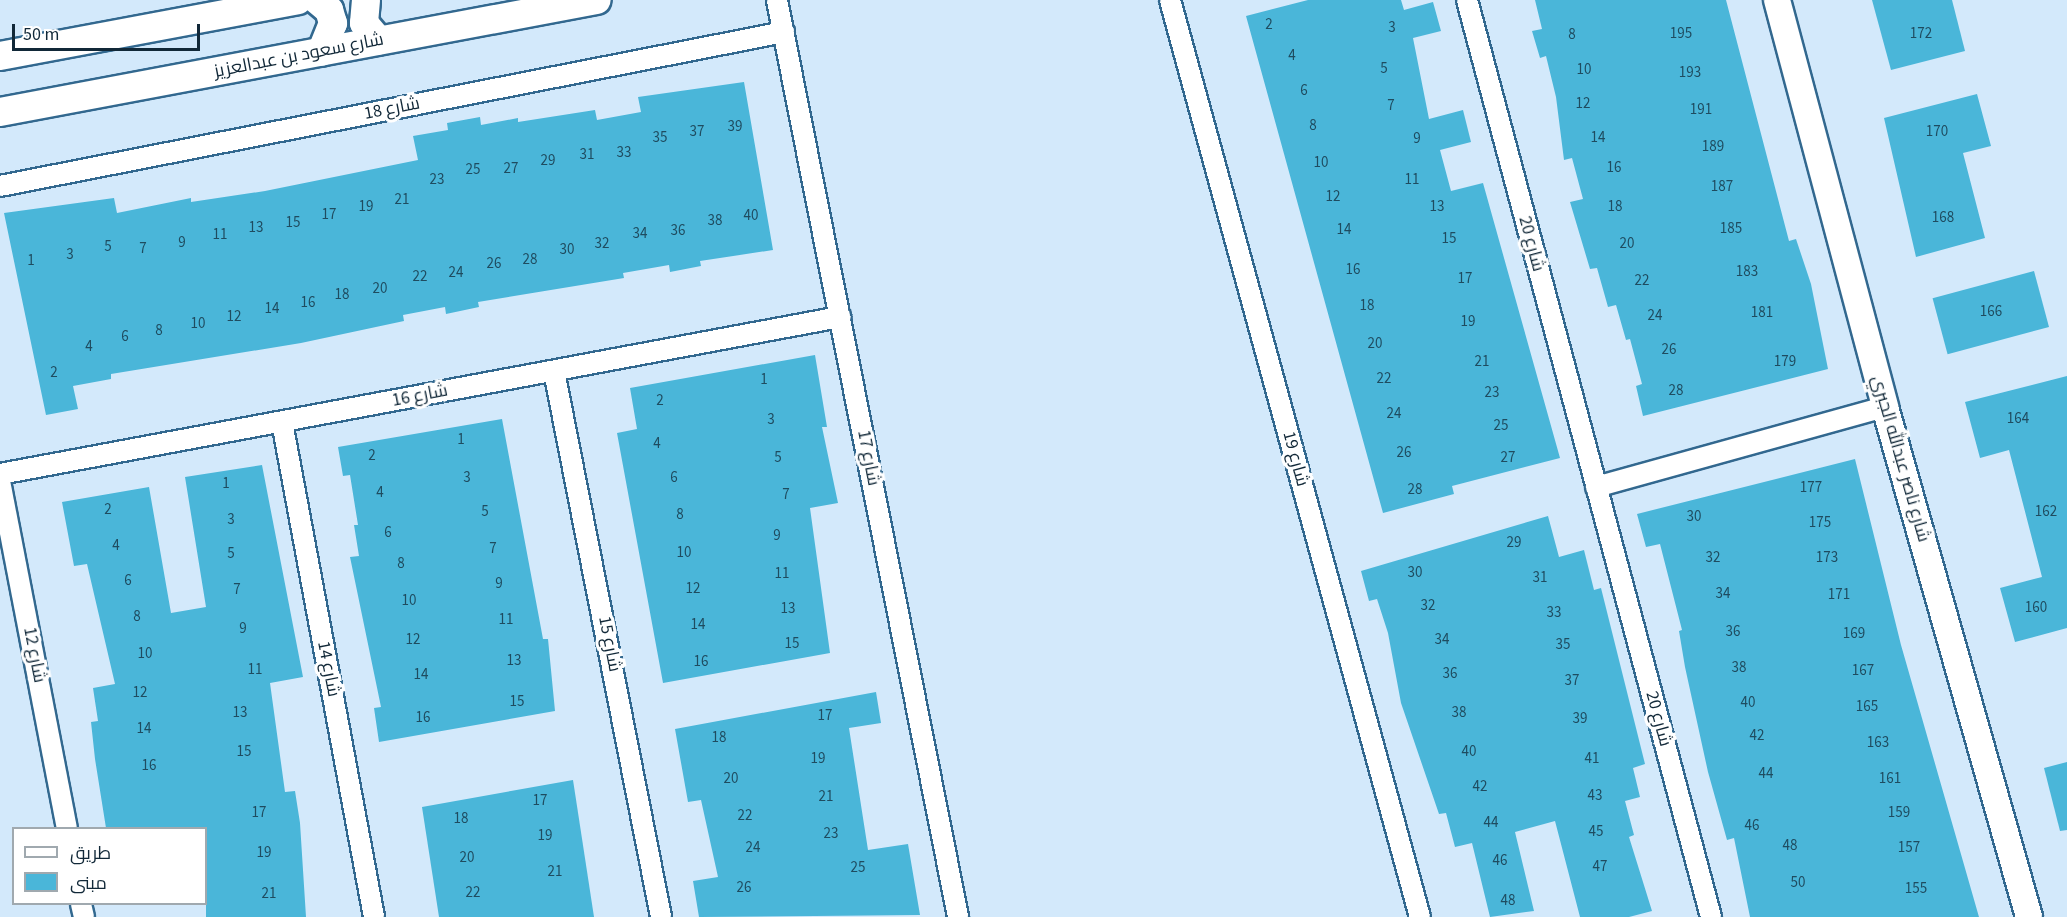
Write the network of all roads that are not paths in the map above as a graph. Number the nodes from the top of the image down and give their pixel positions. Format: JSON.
{"nodes":[{"id":1,"x":298,"y":0,"type":"edge"},
{"id":2,"x":317,"y":0,"type":"edge"},
{"id":3,"x":366,"y":0,"type":"edge"},
{"id":4,"x":597,"y":0,"type":"edge"},
{"id":5,"x":777,"y":0,"type":"edge"},
{"id":6,"x":1170,"y":0,"type":"edge"},
{"id":7,"x":1467,"y":0,"type":"edge"},
{"id":8,"x":1777,"y":0,"type":"edge"},
{"id":9,"x":784,"y":32,"type":"junction"},
{"id":10,"x":379,"y":41,"type":"junction"},
{"id":11,"x":321,"y":52,"type":"junction"},
{"id":12,"x":0,"y":57,"type":"edge"},
{"id":13,"x":0,"y":112,"type":"edge"},
{"id":14,"x":0,"y":186,"type":"edge"},
{"id":15,"x":840,"y":317,"type":"junction"},
{"id":16,"x":554,"y":371,"type":"junction"},
{"id":17,"x":1885,"y":407,"type":"junction"},
{"id":18,"x":282,"y":422,"type":"junction"},
{"id":19,"x":0,"y":474,"type":"edge"},
{"id":20,"x":0,"y":481,"type":"edge"},
{"id":21,"x":1596,"y":487,"type":"junction"},
{"id":22,"x":67,"y":827,"type":"edge"},
{"id":23,"x":374,"y":917,"type":"edge"},
{"id":24,"x":661,"y":917,"type":"edge"},
{"id":25,"x":958,"y":917,"type":"edge"},
{"id":26,"x":1420,"y":917,"type":"edge"},
{"id":27,"x":1712,"y":917,"type":"edge"},
{"id":28,"x":2029,"y":917,"type":"edge"}],
"edges":[{"from":1,"to":12,"type":"main road"},
{"from":2,"to":11,"type":"main road"},
{"from":3,"to":10,"type":"main road"},
{"from":4,"to":10,"type":"main road","name":"شارع سعود بن عبدالعزيز"},
{"from":5,"to":9,"type":"street","name":"شارع 17"},
{"from":6,"to":26,"type":"street","name":"شارع 19"},
{"from":7,"to":21,"type":"street","name":"شارع 20"},
{"from":8,"to":17,"type":"street","name":"شارع ناصر عبدالله الجبري"},
{"from":9,"to":14,"type":"street","name":"شارع 18"},
{"from":9,"to":15,"type":"street","name":"شارع 17"},
{"from":10,"to":11,"type":"main road","name":"شارع سعود بن عبدالعزيز"},
{"from":11,"to":13,"type":"main road","name":"شارع سعود بن عبدالعزيز"},
{"from":15,"to":16,"type":"street","name":"شارع 16"},
{"from":15,"to":25,"type":"street","name":"شارع 17"},
{"from":16,"to":18,"type":"street","name":"شارع 16"},
{"from":16,"to":24,"type":"street","name":"شارع 15"},
{"from":17,"to":21,"type":"street"},
{"from":17,"to":28,"type":"street","name":"شارع ناصر عبدالله الجبري"},
{"from":18,"to":19,"type":"street","name":"شارع 16"},
{"from":18,"to":23,"type":"street","name":"شارع 14"},
{"from":20,"to":22,"type":"street","name":"شارع 12"},
{"from":21,"to":27,"type":"street","name":"شارع 20"}]}
